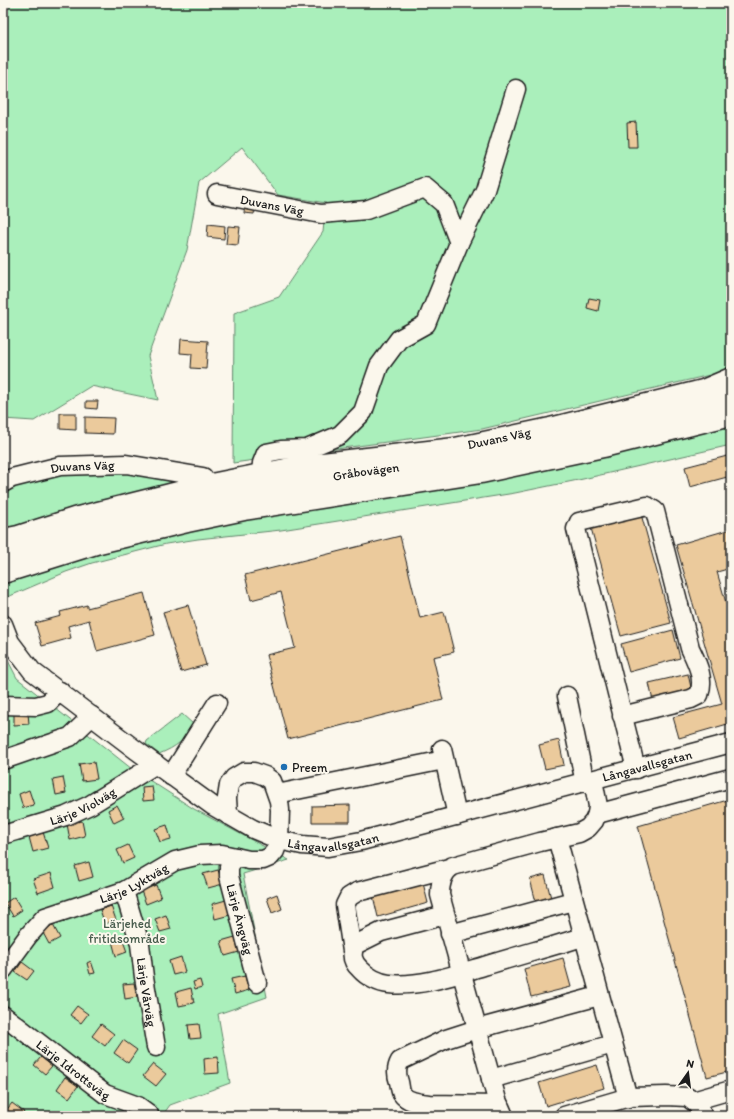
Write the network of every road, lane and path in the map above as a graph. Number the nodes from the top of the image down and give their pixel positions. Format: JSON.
{"nodes":[{"id":1,"x":516,"y":90,"type":"dead end"},
{"id":2,"x":217,"y":194,"type":"dead end"},
{"id":3,"x":459,"y":243,"type":"junction"},
{"id":4,"x":731,"y":376,"type":"edge"},
{"id":5,"x":731,"y":396,"type":"edge"},
{"id":6,"x":731,"y":414,"type":"edge"},
{"id":7,"x":261,"y":473,"type":"junction"},
{"id":8,"x":3,"y":483,"type":"edge"},
{"id":9,"x":206,"y":484,"type":"junction"},
{"id":10,"x":3,"y":538,"type":"edge"},
{"id":11,"x":3,"y":555,"type":"edge"},
{"id":12,"x":3,"y":572,"type":"edge"},
{"id":13,"x":3,"y":624,"type":"edge"},
{"id":14,"x":60,"y":691,"type":"junction"},
{"id":15,"x":567,"y":696,"type":"dead end"},
{"id":16,"x":217,"y":703,"type":"dead end"},
{"id":17,"x":3,"y":705,"type":"edge"},
{"id":18,"x":92,"y":716,"type":"junction"},
{"id":19,"x":622,"y":716,"type":"junction"},
{"id":20,"x":731,"y":744,"type":"edge"},
{"id":21,"x":3,"y":760,"type":"edge"},
{"id":22,"x":156,"y":764,"type":"junction"},
{"id":23,"x":636,"y":769,"type":"junction"},
{"id":24,"x":171,"y":776,"type":"junction"},
{"id":25,"x":731,"y":778,"type":"edge"},
{"id":26,"x":589,"y":782,"type":"junction"},
{"id":27,"x":277,"y":794,"type":"junction"},
{"id":28,"x":597,"y":814,"type":"junction"},
{"id":29,"x":228,"y":815,"type":"junction"},
{"id":30,"x":458,"y":816,"type":"junction"},
{"id":31,"x":3,"y":835,"type":"edge"},
{"id":32,"x":557,"y":838,"type":"junction"},
{"id":33,"x":279,"y":840,"type":"junction"},
{"id":34,"x":236,"y":857,"type":"junction"},
{"id":35,"x":449,"y":868,"type":"junction"},
{"id":36,"x":124,"y":891,"type":"junction"},
{"id":37,"x":573,"y":900,"type":"junction"},
{"id":38,"x":445,"y":915,"type":"junction"},
{"id":39,"x":450,"y":934,"type":"junction"},
{"id":40,"x":583,"y":937,"type":"junction"},
{"id":41,"x":352,"y":951,"type":"junction"},
{"id":42,"x":3,"y":970,"type":"edge"},
{"id":43,"x":461,"y":973,"type":"junction"},
{"id":44,"x":257,"y":983,"type":"dead end"},
{"id":45,"x":599,"y":996,"type":"junction"},
{"id":46,"x":3,"y":1015,"type":"edge"},
{"id":47,"x":477,"y":1029,"type":"junction"},
{"id":48,"x":613,"y":1044,"type":"junction"},
{"id":49,"x":156,"y":1047,"type":"dead end"},
{"id":50,"x":491,"y":1079,"type":"junction"},
{"id":51,"x":731,"y":1090,"type":"edge"},
{"id":52,"x":628,"y":1098,"type":"junction"},
{"id":53,"x":693,"y":1101,"type":"junction"},
{"id":54,"x":502,"y":1113,"type":"edge"},
{"id":55,"x":150,"y":1114,"type":"dead end"},
{"id":56,"x":564,"y":1116,"type":"edge"},
{"id":57,"x":703,"y":1116,"type":"edge"}],
"edges":[{"from":1,"to":3,"type":"street"},
{"from":2,"to":3,"type":"street","name":"Duvans Väg"},
{"from":3,"to":7,"type":"street"},
{"from":4,"to":7,"type":"street","name":"Duvans Väg"},
{"from":5,"to":11,"type":"main road","name":"Gråbovägen"},
{"from":6,"to":12,"type":"main road","name":"Gråbovägen"},
{"from":7,"to":9,"type":"street","name":"Duvans Väg"},
{"from":8,"to":9,"type":"street","name":"Duvans Väg"},
{"from":9,"to":10,"type":"street","name":"Duvans Väg"},
{"from":13,"to":14,"type":"street","name":"Långavallsgatan"},
{"from":14,"to":17,"type":"street"},
{"from":14,"to":18,"type":"street","name":"Långavallsgatan"},
{"from":15,"to":26,"type":"street"},
{"from":16,"to":24,"type":"street"},
{"from":18,"to":21,"type":"street"},
{"from":18,"to":22,"type":"street","name":"Långavallsgatan"},
{"from":19,"to":19,"type":"street"},
{"from":19,"to":23,"type":"street"},
{"from":20,"to":23,"type":"street","name":"Långavallsgatan"},
{"from":22,"to":24,"type":"street","name":"Långavallsgatan"},
{"from":22,"to":31,"type":"street","name":"Lärje Violväg"},
{"from":23,"to":26,"type":"street","name":"Långavallsgatan"},
{"from":24,"to":29,"type":"street","name":"Långavallsgatan"},
{"from":25,"to":28,"type":"street"},
{"from":26,"to":28,"type":"street"},
{"from":26,"to":30,"type":"street","name":"Långavallsgatan"},
{"from":27,"to":29,"type":"street"},
{"from":27,"to":30,"type":"street"},
{"from":27,"to":33,"type":"street"},
{"from":28,"to":32,"type":"street"},
{"from":29,"to":33,"type":"street","name":"Långavallsgatan"},
{"from":30,"to":33,"type":"street","name":"Långavallsgatan"},
{"from":32,"to":35,"type":"street"},
{"from":32,"to":37,"type":"street"},
{"from":33,"to":34,"type":"street","name":"Lärje Lyktväg"},
{"from":34,"to":36,"type":"street","name":"Lärje Lyktväg"},
{"from":34,"to":44,"type":"street","name":"Lärje Ängväg"},
{"from":35,"to":38,"type":"street"},
{"from":35,"to":41,"type":"street"},
{"from":36,"to":42,"type":"street","name":"Lärje Lyktväg"},
{"from":36,"to":49,"type":"street","name":"Lärje Vårväg"},
{"from":37,"to":39,"type":"street"},
{"from":37,"to":40,"type":"street"},
{"from":38,"to":39,"type":"street"},
{"from":38,"to":41,"type":"street"},
{"from":39,"to":43,"type":"street"},
{"from":40,"to":43,"type":"street"},
{"from":40,"to":45,"type":"street"},
{"from":41,"to":43,"type":"street"},
{"from":43,"to":47,"type":"street"},
{"from":45,"to":47,"type":"street"},
{"from":45,"to":48,"type":"street"},
{"from":46,"to":55,"type":"street","name":"Lärje Idrottsväg"},
{"from":47,"to":50,"type":"street"},
{"from":47,"to":54,"type":"street"},
{"from":48,"to":50,"type":"street"},
{"from":48,"to":52,"type":"street"},
{"from":50,"to":54,"type":"street"},
{"from":51,"to":53,"type":"street"},
{"from":52,"to":53,"type":"street"},
{"from":52,"to":56,"type":"street"},
{"from":53,"to":57,"type":"street"}]}
